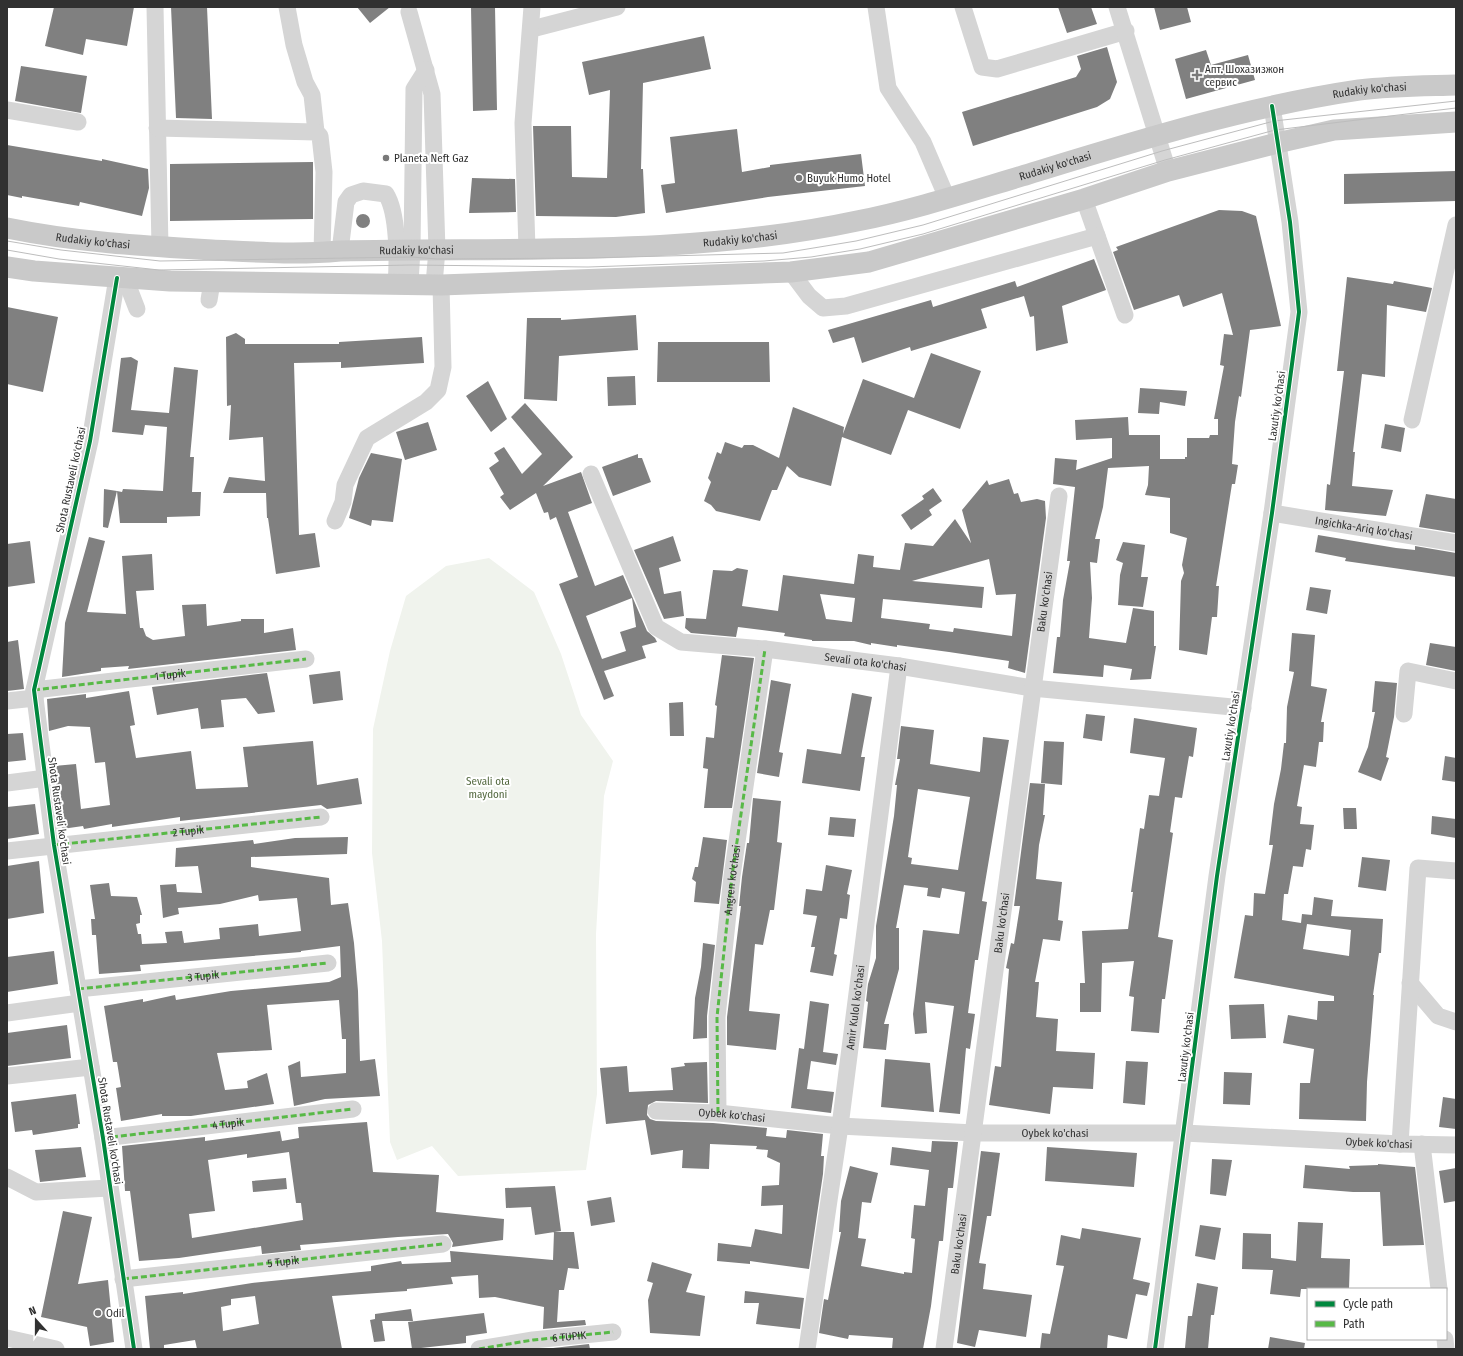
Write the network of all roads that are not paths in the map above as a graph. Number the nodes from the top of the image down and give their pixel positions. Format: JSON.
{"nodes":[{"id":1,"x":155,"y":7,"type":"edge"},
{"id":2,"x":287,"y":7,"type":"edge"},
{"id":3,"x":532,"y":7,"type":"edge"},
{"id":4,"x":617,"y":7,"type":"edge"},
{"id":5,"x":876,"y":7,"type":"edge"},
{"id":6,"x":963,"y":7,"type":"edge"},
{"id":7,"x":1117,"y":7,"type":"edge"},
{"id":8,"x":410,"y":12,"type":"dead end"},
{"id":9,"x":532,"y":29,"type":"junction"},
{"id":10,"x":1126,"y":31,"type":"junction"},
{"id":11,"x":426,"y":70,"type":"junction"},
{"id":12,"x":1456,"y":85,"type":"edge"},
{"id":13,"x":1272,"y":106,"type":"junction"},
{"id":14,"x":7,"y":110,"type":"edge"},
{"id":15,"x":78,"y":122,"type":"dead end"},
{"id":16,"x":1456,"y":122,"type":"edge"},
{"id":17,"x":157,"y":128,"type":"junction"},
{"id":18,"x":316,"y":132,"type":"junction"},
{"id":19,"x":1157,"y":135,"type":"junction"},
{"id":20,"x":1277,"y":143,"type":"junction"},
{"id":21,"x":1168,"y":171,"type":"junction"},
{"id":22,"x":947,"y":198,"type":"junction"},
{"id":23,"x":1084,"y":199,"type":"junction"},
{"id":24,"x":1456,"y":225,"type":"edge"},
{"id":25,"x":7,"y":228,"type":"edge"},
{"id":26,"x":1097,"y":236,"type":"junction"},
{"id":27,"x":160,"y":247,"type":"junction"},
{"id":28,"x":588,"y":247,"type":"junction"},
{"id":29,"x":527,"y":248,"type":"junction"},
{"id":30,"x":405,"y":250,"type":"junction"},
{"id":31,"x":437,"y":250,"type":"junction"},
{"id":32,"x":331,"y":252,"type":"junction"},
{"id":33,"x":7,"y":267,"type":"edge"},
{"id":34,"x":791,"y":272,"type":"junction"},
{"id":35,"x":121,"y":278,"type":"junction"},
{"id":36,"x":587,"y":281,"type":"junction"},
{"id":37,"x":403,"y":283,"type":"junction"},
{"id":38,"x":438,"y":285,"type":"junction"},
{"id":39,"x":137,"y":309,"type":"dead end"},
{"id":40,"x":1125,"y":315,"type":"dead end"},
{"id":41,"x":1412,"y":420,"type":"dead end"},
{"id":42,"x":591,"y":474,"type":"dead end"},
{"id":43,"x":1059,"y":496,"type":"dead end"},
{"id":44,"x":1272,"y":513,"type":"junction"},
{"id":45,"x":335,"y":521,"type":"dead end"},
{"id":46,"x":1456,"y":543,"type":"edge"},
{"id":47,"x":765,"y":649,"type":"junction"},
{"id":48,"x":306,"y":660,"type":"dead end"},
{"id":49,"x":899,"y":666,"type":"junction"},
{"id":50,"x":1456,"y":681,"type":"edge"},
{"id":51,"x":1032,"y":688,"type":"junction"},
{"id":52,"x":35,"y":694,"type":"junction"},
{"id":53,"x":7,"y":701,"type":"edge"},
{"id":54,"x":1243,"y":708,"type":"junction"},
{"id":55,"x":1404,"y":714,"type":"dead end"},
{"id":56,"x":46,"y":778,"type":"junction"},
{"id":57,"x":7,"y":783,"type":"edge"},
{"id":58,"x":321,"y":817,"type":"dead end"},
{"id":59,"x":54,"y":845,"type":"junction"},
{"id":60,"x":7,"y":851,"type":"edge"},
{"id":61,"x":1456,"y":871,"type":"edge"},
{"id":62,"x":328,"y":963,"type":"dead end"},
{"id":63,"x":1410,"y":983,"type":"junction"},
{"id":64,"x":79,"y":996,"type":"junction"},
{"id":65,"x":7,"y":1013,"type":"edge"},
{"id":66,"x":1456,"y":1022,"type":"edge"},
{"id":67,"x":91,"y":1067,"type":"junction"},
{"id":68,"x":7,"y":1076,"type":"edge"},
{"id":69,"x":353,"y":1109,"type":"dead end"},
{"id":70,"x":656,"y":1111,"type":"dead end"},
{"id":71,"x":718,"y":1113,"type":"junction"},
{"id":72,"x":840,"y":1126,"type":"junction"},
{"id":73,"x":974,"y":1133,"type":"junction"},
{"id":74,"x":1184,"y":1134,"type":"junction"},
{"id":75,"x":103,"y":1138,"type":"junction"},
{"id":76,"x":1400,"y":1144,"type":"junction"},
{"id":77,"x":1422,"y":1144,"type":"junction"},
{"id":78,"x":1456,"y":1145,"type":"edge"},
{"id":79,"x":7,"y":1177,"type":"edge"},
{"id":80,"x":110,"y":1188,"type":"junction"},
{"id":81,"x":443,"y":1244,"type":"dead end"},
{"id":82,"x":122,"y":1279,"type":"junction"},
{"id":83,"x":1439,"y":1288,"type":"edge"},
{"id":84,"x":613,"y":1332,"type":"dead end"},
{"id":85,"x":7,"y":1338,"type":"edge"},
{"id":86,"x":56,"y":1349,"type":"edge"},
{"id":87,"x":134,"y":1349,"type":"edge"},
{"id":88,"x":479,"y":1349,"type":"edge"},
{"id":89,"x":807,"y":1349,"type":"edge"},
{"id":90,"x":944,"y":1349,"type":"edge"},
{"id":91,"x":1155,"y":1349,"type":"edge"}],
"edges":[{"from":1,"to":17,"type":"street"},
{"from":2,"to":18,"type":"street"},
{"from":3,"to":9,"type":"street"},
{"from":4,"to":9,"type":"street"},
{"from":5,"to":22,"type":"street"},
{"from":6,"to":10,"type":"street"},
{"from":7,"to":10,"type":"street"},
{"from":8,"to":11,"type":"street"},
{"from":9,"to":29,"type":"street"},
{"from":10,"to":19,"type":"street"},
{"from":11,"to":30,"type":"street"},
{"from":11,"to":31,"type":"street"},
{"from":12,"to":13,"type":"main road","name":"Rudakiy ko'chasi"},
{"from":13,"to":19,"type":"main road","name":"Rudakiy ko'chasi"},
{"from":13,"to":20,"type":"street","name":"Laxutiy ko'chasi"},
{"from":14,"to":15,"type":"street"},
{"from":16,"to":20,"type":"main road"},
{"from":17,"to":18,"type":"street"},
{"from":17,"to":27,"type":"street"},
{"from":18,"to":32,"type":"street"},
{"from":19,"to":21,"type":"street"},
{"from":19,"to":22,"type":"main road","name":"Rudakiy ko'chasi"},
{"from":20,"to":21,"type":"main road"},
{"from":20,"to":44,"type":"street","name":"Laxutiy ko'chasi"},
{"from":21,"to":23,"type":"main road"},
{"from":22,"to":28,"type":"main road","name":"Rudakiy ko'chasi"},
{"from":23,"to":26,"type":"street"},
{"from":23,"to":34,"type":"main road"},
{"from":24,"to":41,"type":"street"},
{"from":25,"to":27,"type":"main road","name":"Rudakiy ko'chasi"},
{"from":26,"to":34,"type":"street"},
{"from":26,"to":40,"type":"street"},
{"from":27,"to":32,"type":"main road","name":"Rudakiy ko'chasi"},
{"from":28,"to":29,"type":"main road","name":"Rudakiy ko'chasi"},
{"from":28,"to":36,"type":"main road"},
{"from":29,"to":31,"type":"main road","name":"Rudakiy ko'chasi"},
{"from":30,"to":31,"type":"main road","name":"Rudakiy ko'chasi"},
{"from":30,"to":32,"type":"main road","name":"Rudakiy ko'chasi"},
{"from":30,"to":32,"type":"street"},
{"from":30,"to":37,"type":"street"},
{"from":31,"to":38,"type":"street"},
{"from":33,"to":35,"type":"main road"},
{"from":34,"to":36,"type":"main road"},
{"from":35,"to":37,"type":"main road"},
{"from":35,"to":39,"type":"street"},
{"from":35,"to":52,"type":"street","name":"Shota Rustaveli ko'chasi"},
{"from":36,"to":38,"type":"main road"},
{"from":37,"to":38,"type":"main road"},
{"from":38,"to":45,"type":"street"},
{"from":42,"to":47,"type":"street","name":"Sevali ota ko'chasi"},
{"from":43,"to":51,"type":"street","name":"Baku ko'chasi"},
{"from":44,"to":46,"type":"street","name":"Ingichka-Ariq ko'chasi"},
{"from":44,"to":54,"type":"street","name":"Laxutiy ko'chasi"},
{"from":47,"to":49,"type":"street","name":"Sevali ota ko'chasi"},
{"from":47,"to":71,"type":"street","name":"Angren ko'chasi"},
{"from":48,"to":52,"type":"street","name":"1 Tupik"},
{"from":49,"to":51,"type":"street","name":"Sevali ota ko'chasi"},
{"from":49,"to":72,"type":"street","name":"Amir Kulol ko'chasi"},
{"from":50,"to":55,"type":"street"},
{"from":51,"to":54,"type":"street","name":"Sevali ota ko'chasi"},
{"from":51,"to":73,"type":"street","name":"Baku ko'chasi"},
{"from":52,"to":53,"type":"street","name":"1 Tupik"},
{"from":52,"to":56,"type":"street","name":"Shota Rustaveli ko'chasi"},
{"from":54,"to":74,"type":"street","name":"Laxutiy ko'chasi"},
{"from":56,"to":57,"type":"street"},
{"from":56,"to":59,"type":"street","name":"Shota Rustaveli ko'chasi"},
{"from":58,"to":59,"type":"street","name":"2 Tupik"},
{"from":59,"to":60,"type":"street","name":"2 Tupik"},
{"from":59,"to":64,"type":"street","name":"Shota Rustaveli ko'chasi"},
{"from":61,"to":63,"type":"street"},
{"from":62,"to":64,"type":"street","name":"3 Tupik"},
{"from":63,"to":66,"type":"street"},
{"from":63,"to":76,"type":"street"},
{"from":64,"to":65,"type":"street","name":"3 Tupik"},
{"from":64,"to":67,"type":"street","name":"Shota Rustaveli ko'chasi"},
{"from":67,"to":68,"type":"street"},
{"from":67,"to":75,"type":"street","name":"Shota Rustaveli ko'chasi"},
{"from":69,"to":75,"type":"street","name":"4 Tupik"},
{"from":70,"to":71,"type":"street","name":"Oybek ko'chasi"},
{"from":71,"to":72,"type":"street","name":"Oybek ko'chasi"},
{"from":72,"to":73,"type":"street","name":"Oybek ko'chasi"},
{"from":72,"to":89,"type":"street","name":"Amir Kulol ko'chasi"},
{"from":73,"to":74,"type":"street","name":"Oybek ko'chasi"},
{"from":73,"to":90,"type":"street","name":"Baku ko'chasi"},
{"from":74,"to":76,"type":"street","name":"Oybek ko'chasi"},
{"from":74,"to":91,"type":"street","name":"Laxutiy ko'chasi"},
{"from":75,"to":80,"type":"street","name":"Shota Rustaveli ko'chasi"},
{"from":76,"to":77,"type":"street","name":"Oybek ko'chasi"},
{"from":77,"to":78,"type":"street","name":"Oybek ko'chasi"},
{"from":77,"to":83,"type":"street"},
{"from":79,"to":80,"type":"street"},
{"from":80,"to":82,"type":"street","name":"Shota Rustaveli ko'chasi"},
{"from":81,"to":82,"type":"street","name":"5 Tupik"},
{"from":82,"to":87,"type":"street","name":"Shota Rustaveli ko'chasi"},
{"from":84,"to":88,"type":"street","name":"6 TUPIK"},
{"from":85,"to":86,"type":"street"}]}
